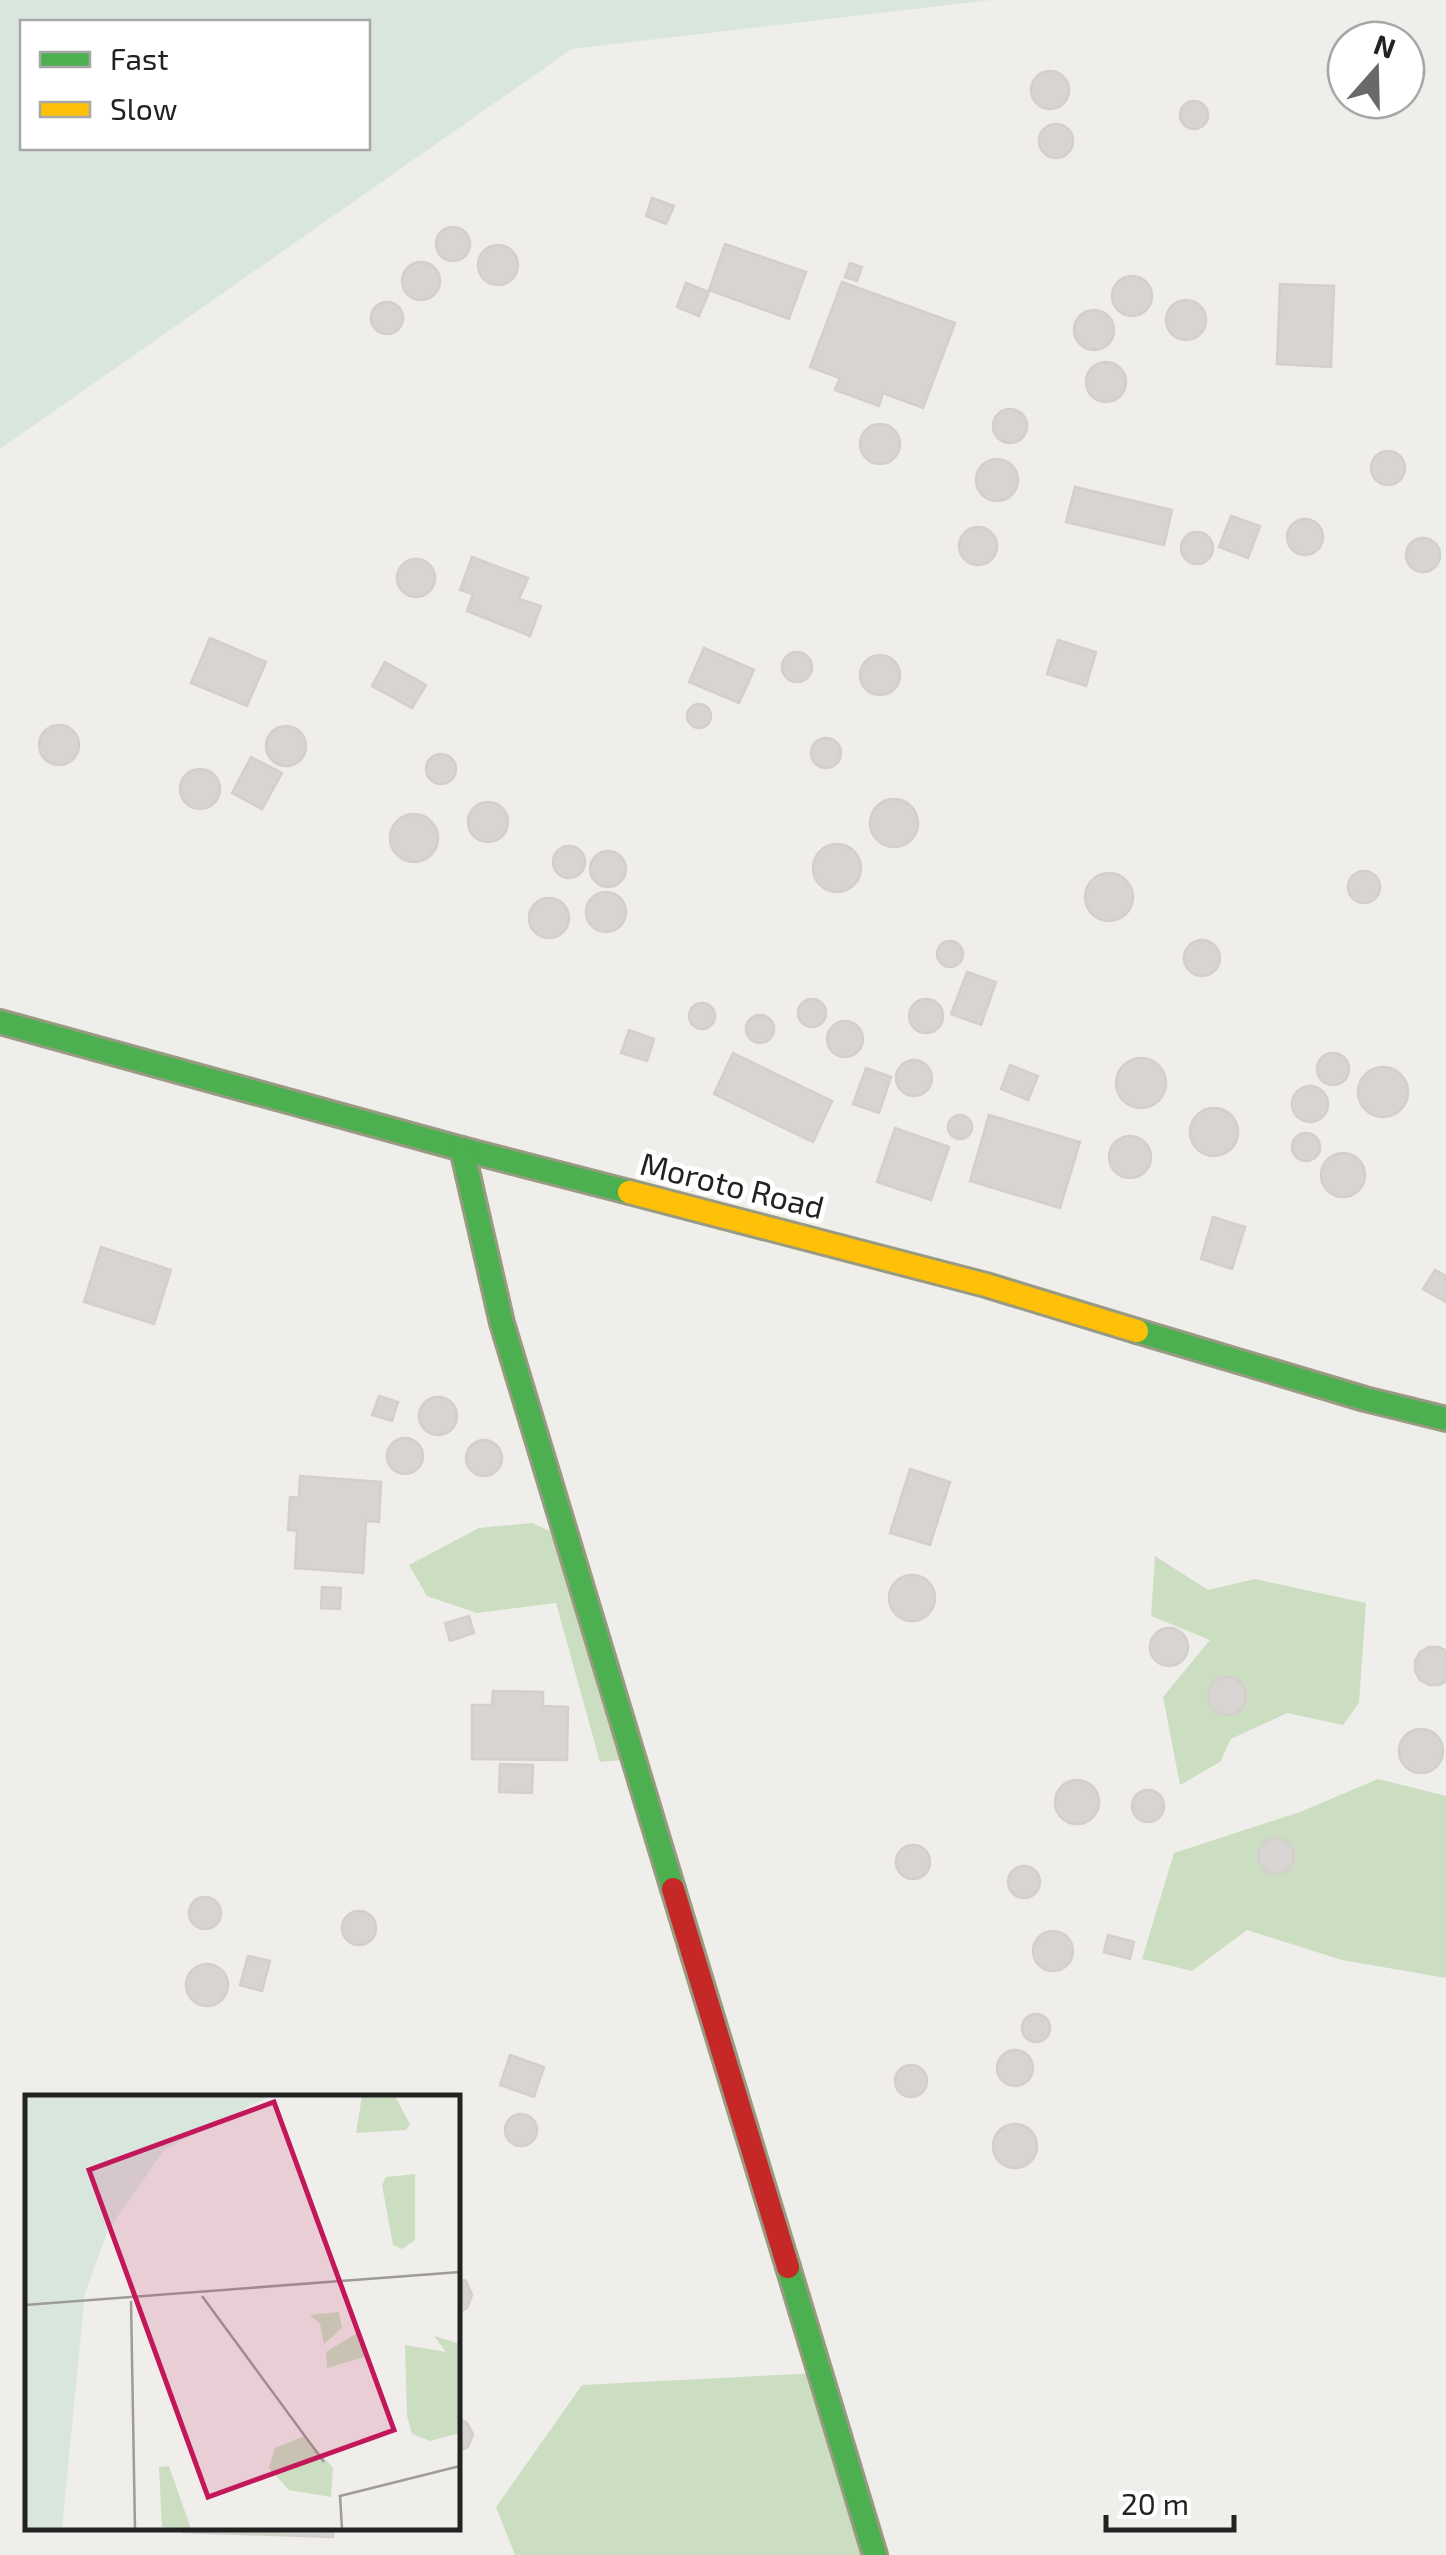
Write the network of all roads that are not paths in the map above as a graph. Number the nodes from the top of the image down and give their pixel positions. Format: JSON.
{"nodes":[{"id":1,"x":0,"y":1022,"type":"edge"},
{"id":2,"x":462,"y":1150,"type":"junction"},
{"id":3,"x":1446,"y":1419,"type":"edge"},
{"id":4,"x":875,"y":2555,"type":"edge"}],
"edges":[{"from":1,"to":2,"type":"main road","name":"Moroto Road"},
{"from":2,"to":3,"type":"main road","name":"Moroto Road"},
{"from":2,"to":4,"type":"main road"}]}
